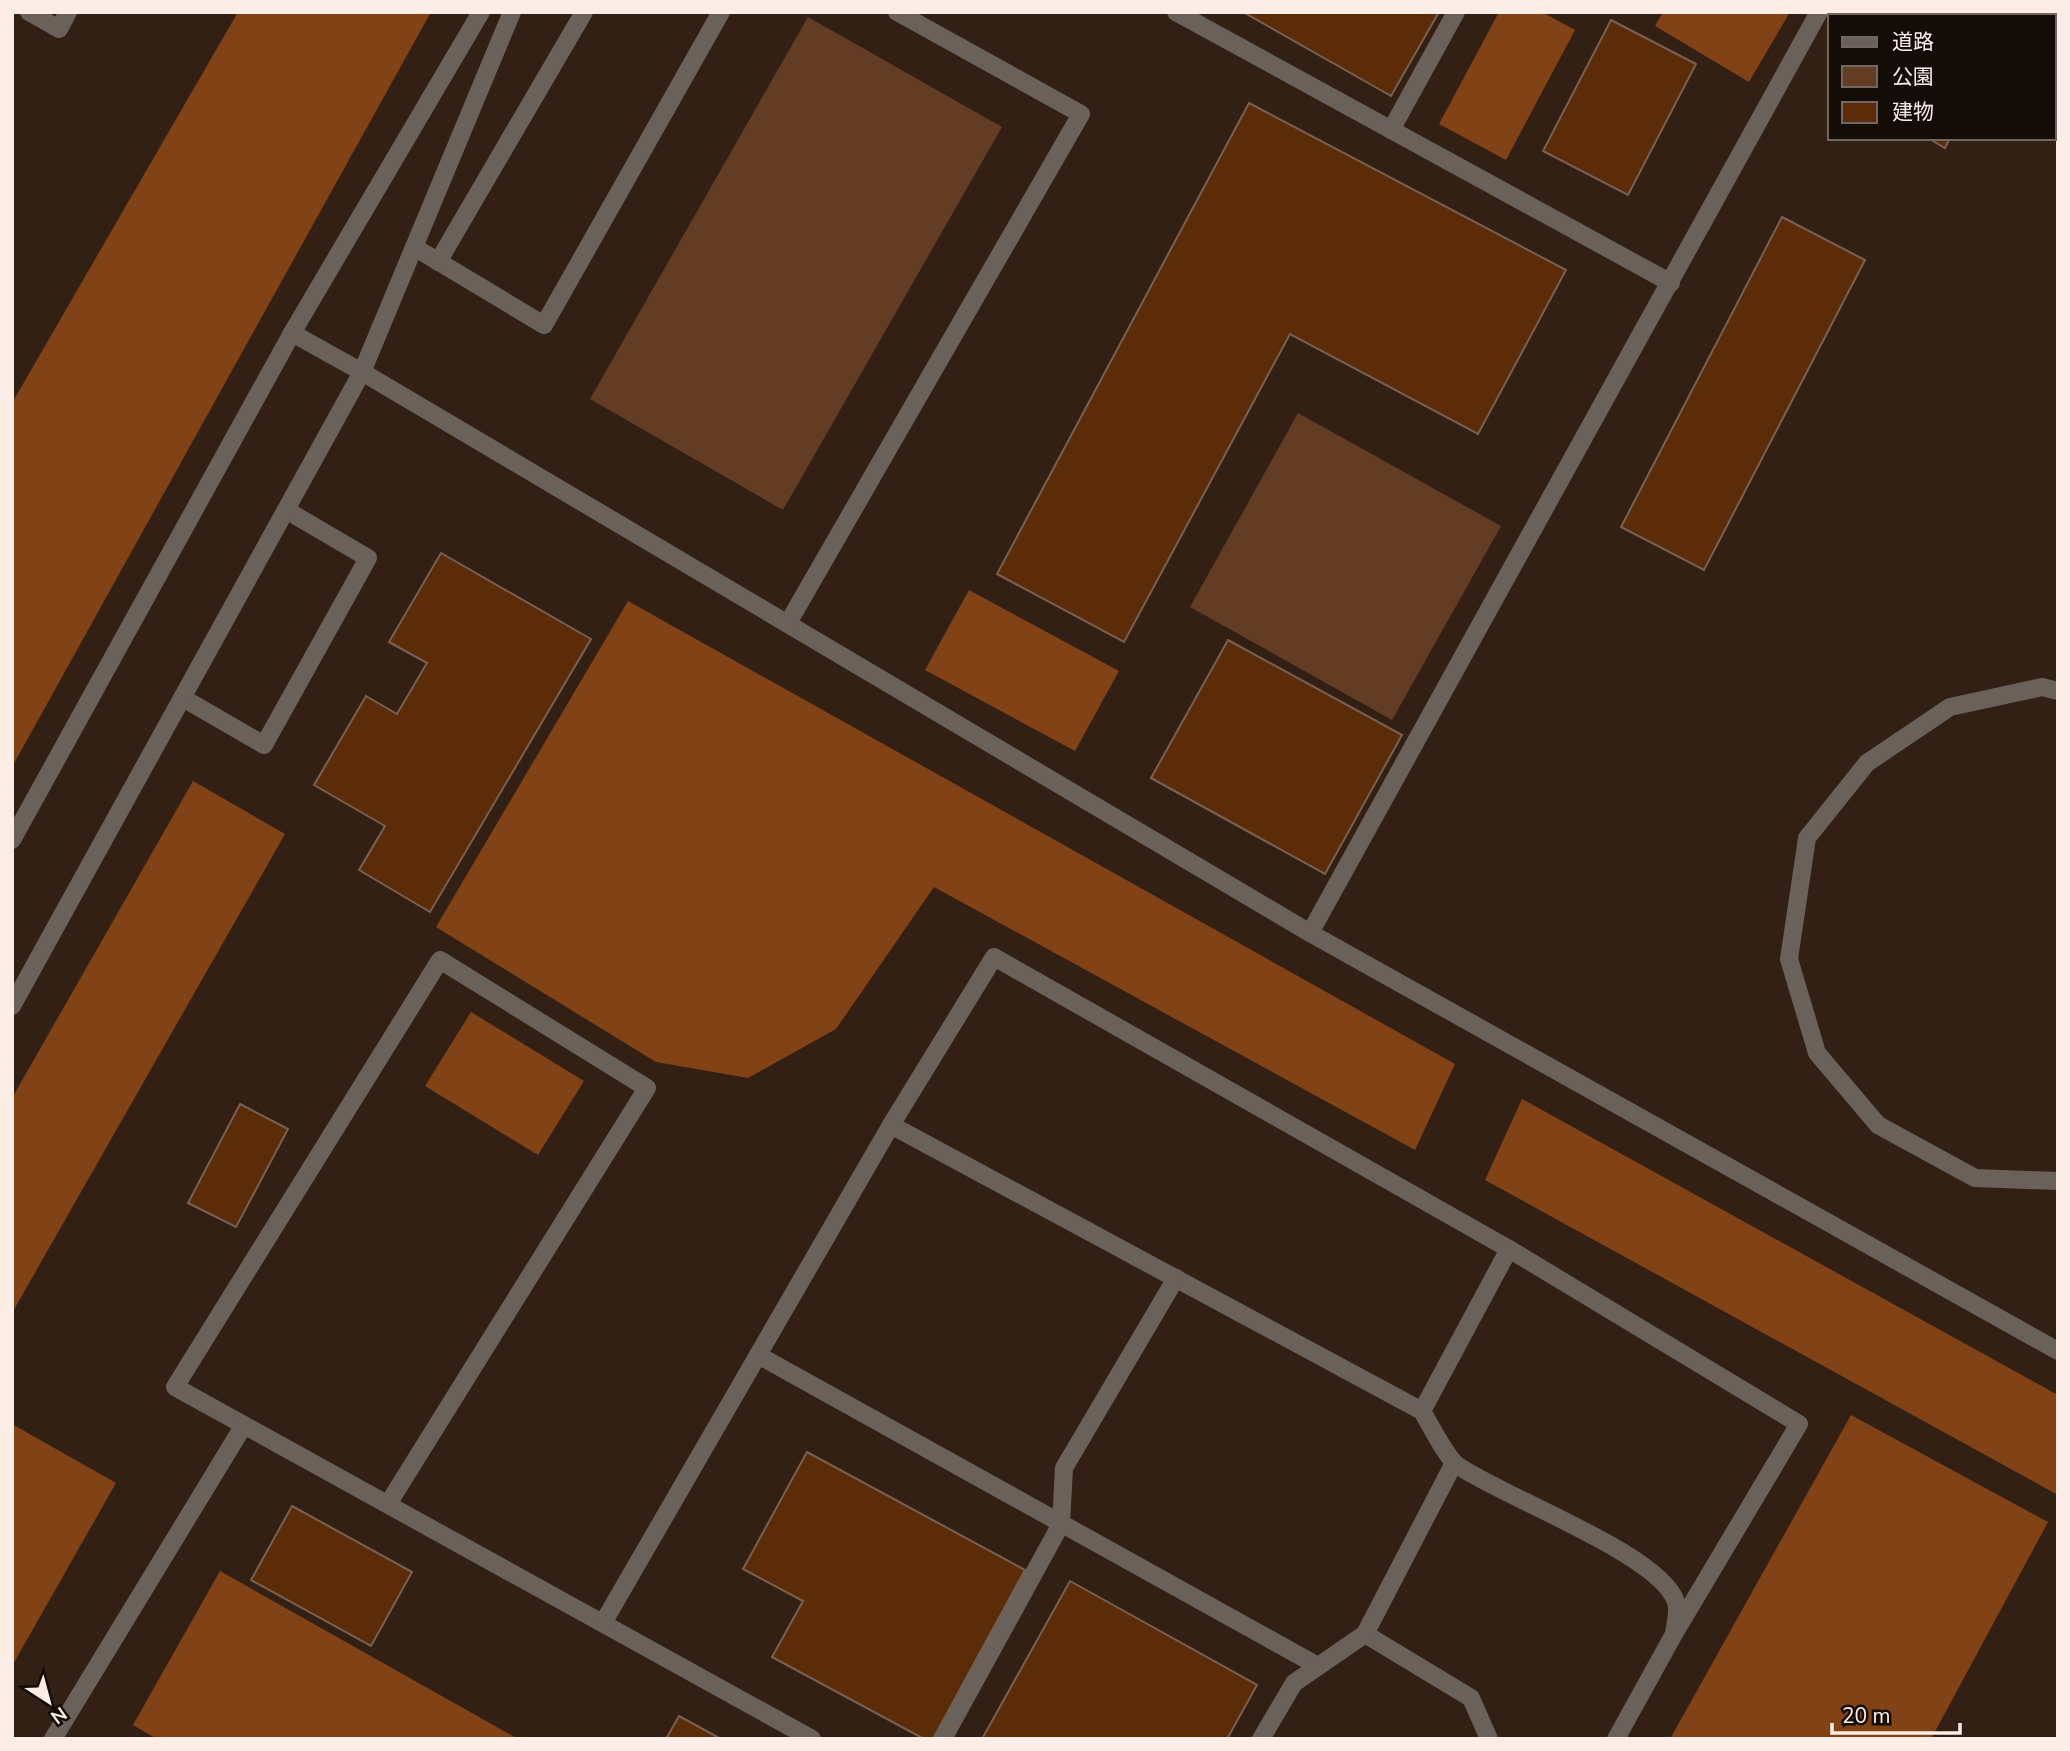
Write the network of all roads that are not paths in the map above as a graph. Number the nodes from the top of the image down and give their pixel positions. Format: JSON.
{"nodes":[{"id":1,"x":29,"y":12,"type":"edge"},
{"id":2,"x":68,"y":12,"type":"edge"},
{"id":3,"x":481,"y":12,"type":"edge"},
{"id":4,"x":512,"y":12,"type":"edge"},
{"id":5,"x":584,"y":12,"type":"edge"},
{"id":6,"x":721,"y":12,"type":"edge"},
{"id":7,"x":897,"y":12,"type":"edge"},
{"id":8,"x":1176,"y":12,"type":"edge"},
{"id":9,"x":1456,"y":12,"type":"edge"},
{"id":10,"x":1819,"y":12,"type":"edge"},
{"id":11,"x":1391,"y":130,"type":"junction"},
{"id":12,"x":414,"y":247,"type":"junction"},
{"id":13,"x":438,"y":262,"type":"junction"},
{"id":14,"x":1671,"y":283,"type":"junction"},
{"id":15,"x":292,"y":333,"type":"junction"},
{"id":16,"x":362,"y":372,"type":"junction"},
{"id":17,"x":286,"y":510,"type":"junction"},
{"id":18,"x":788,"y":623,"type":"junction"},
{"id":19,"x":2058,"y":691,"type":"edge"},
{"id":20,"x":183,"y":698,"type":"junction"},
{"id":21,"x":12,"y":840,"type":"edge"},
{"id":22,"x":1310,"y":933,"type":"junction"},
{"id":23,"x":12,"y":1006,"type":"edge"},
{"id":24,"x":891,"y":1125,"type":"junction"},
{"id":25,"x":2058,"y":1181,"type":"edge"},
{"id":26,"x":1509,"y":1249,"type":"junction"},
{"id":27,"x":1176,"y":1278,"type":"junction"},
{"id":28,"x":2058,"y":1351,"type":"edge"},
{"id":29,"x":758,"y":1355,"type":"junction"},
{"id":30,"x":1422,"y":1411,"type":"junction"},
{"id":31,"x":244,"y":1425,"type":"junction"},
{"id":32,"x":1454,"y":1463,"type":"junction"},
{"id":33,"x":388,"y":1504,"type":"junction"},
{"id":34,"x":1061,"y":1524,"type":"junction"},
{"id":35,"x":603,"y":1623,"type":"junction"},
{"id":36,"x":1366,"y":1634,"type":"junction"},
{"id":37,"x":1674,"y":1634,"type":"junction"},
{"id":38,"x":1318,"y":1666,"type":"junction"},
{"id":39,"x":53,"y":1739,"type":"edge"},
{"id":40,"x":812,"y":1739,"type":"edge"},
{"id":41,"x":943,"y":1739,"type":"edge"},
{"id":42,"x":1261,"y":1739,"type":"edge"},
{"id":43,"x":1489,"y":1739,"type":"edge"},
{"id":44,"x":1616,"y":1739,"type":"edge"}],
"edges":[{"from":1,"to":2,"type":"lane"},
{"from":3,"to":15,"type":"lane"},
{"from":4,"to":12,"type":"lane"},
{"from":5,"to":13,"type":"lane"},
{"from":6,"to":13,"type":"lane"},
{"from":7,"to":18,"type":"lane"},
{"from":8,"to":11,"type":"lane"},
{"from":9,"to":11,"type":"lane"},
{"from":10,"to":14,"type":"lane"},
{"from":11,"to":14,"type":"lane"},
{"from":12,"to":13,"type":"lane"},
{"from":12,"to":16,"type":"lane"},
{"from":14,"to":22,"type":"lane"},
{"from":15,"to":16,"type":"lane"},
{"from":15,"to":21,"type":"lane"},
{"from":16,"to":17,"type":"lane"},
{"from":16,"to":18,"type":"lane"},
{"from":17,"to":20,"type":"lane"},
{"from":17,"to":20,"type":"lane"},
{"from":18,"to":22,"type":"lane"},
{"from":19,"to":25,"type":"lane"},
{"from":20,"to":23,"type":"lane"},
{"from":22,"to":28,"type":"lane"},
{"from":24,"to":26,"type":"lane"},
{"from":24,"to":27,"type":"lane"},
{"from":24,"to":29,"type":"lane"},
{"from":26,"to":30,"type":"lane"},
{"from":26,"to":37,"type":"lane"},
{"from":27,"to":30,"type":"lane"},
{"from":27,"to":34,"type":"lane"},
{"from":29,"to":34,"type":"lane"},
{"from":29,"to":35,"type":"lane"},
{"from":30,"to":32,"type":"lane"},
{"from":31,"to":33,"type":"lane"},
{"from":31,"to":33,"type":"lane"},
{"from":31,"to":39,"type":"lane"},
{"from":32,"to":36,"type":"lane"},
{"from":32,"to":37,"type":"lane"},
{"from":33,"to":35,"type":"lane"},
{"from":34,"to":38,"type":"lane"},
{"from":34,"to":41,"type":"lane"},
{"from":35,"to":40,"type":"lane"},
{"from":36,"to":38,"type":"lane"},
{"from":36,"to":43,"type":"lane"},
{"from":37,"to":44,"type":"lane"},
{"from":38,"to":42,"type":"lane"}]}
